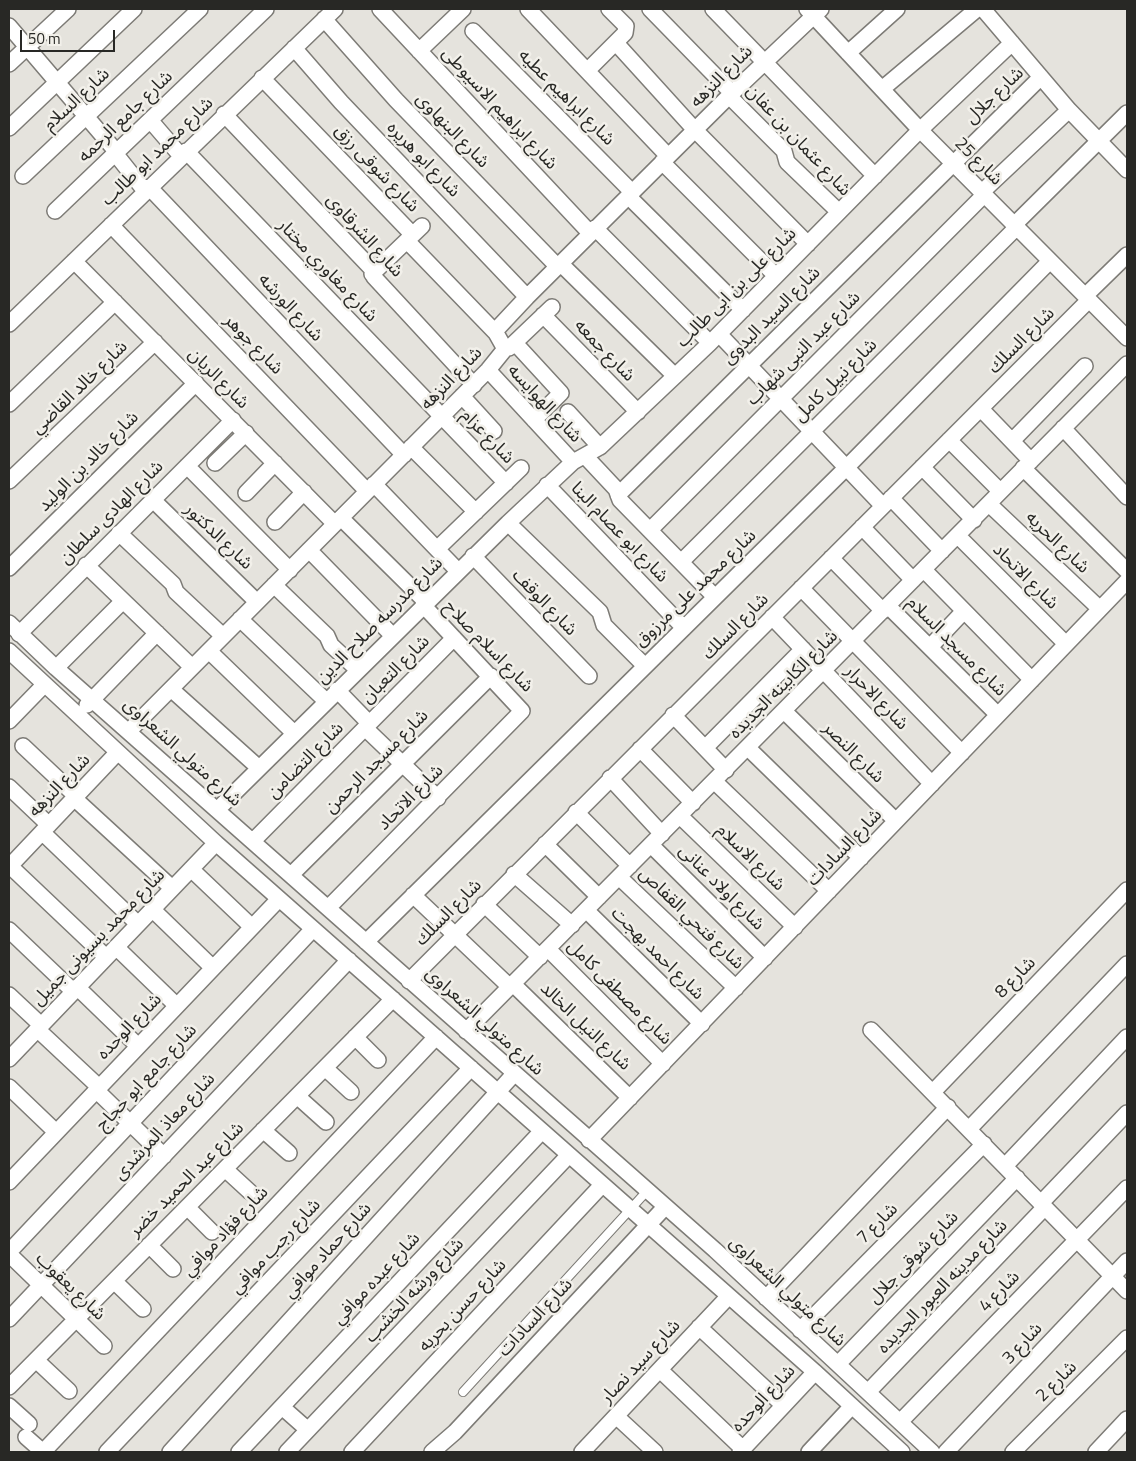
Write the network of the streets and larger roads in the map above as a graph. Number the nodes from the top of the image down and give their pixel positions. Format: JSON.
{"nodes":[{"id":1,"x":68,"y":9,"type":"edge"},
{"id":2,"x":134,"y":9,"type":"edge"},
{"id":3,"x":200,"y":9,"type":"edge"},
{"id":4,"x":266,"y":9,"type":"edge"},
{"id":5,"x":463,"y":9,"type":"edge"},
{"id":6,"x":609,"y":9,"type":"edge"},
{"id":7,"x":650,"y":9,"type":"edge"},
{"id":8,"x":713,"y":9,"type":"edge"},
{"id":9,"x":897,"y":9,"type":"edge"},
{"id":10,"x":977,"y":9,"type":"edge"},
{"id":11,"x":983,"y":9,"type":"edge"},
{"id":12,"x":532,"y":10,"type":"edge"},
{"id":13,"x":813,"y":11,"type":"edge"},
{"id":14,"x":329,"y":12,"type":"edge"},
{"id":15,"x":388,"y":12,"type":"edge"},
{"id":16,"x":9,"y":26,"type":"edge"},
{"id":17,"x":473,"y":31,"type":"dead end"},
{"id":18,"x":616,"y":43,"type":"junction"},
{"id":19,"x":1012,"y":43,"type":"junction"},
{"id":20,"x":27,"y":47,"type":"junction"},
{"id":21,"x":294,"y":48,"type":"junction"},
{"id":22,"x":419,"y":51,"type":"junction"},
{"id":23,"x":848,"y":53,"type":"junction"},
{"id":24,"x":764,"y":62,"type":"junction"},
{"id":25,"x":9,"y":64,"type":"edge"},
{"id":26,"x":587,"y":72,"type":"junction"},
{"id":27,"x":1041,"y":77,"type":"junction"},
{"id":28,"x":262,"y":78,"type":"junction"},
{"id":29,"x":56,"y":82,"type":"junction"},
{"id":30,"x":882,"y":89,"type":"junction"},
{"id":31,"x":731,"y":94,"type":"junction"},
{"id":32,"x":1069,"y":110,"type":"junction"},
{"id":33,"x":1127,"y":113,"type":"edge"},
{"id":34,"x":224,"y":114,"type":"junction"},
{"id":35,"x":86,"y":117,"type":"junction"},
{"id":36,"x":150,"y":120,"type":"junction"},
{"id":37,"x":9,"y":128,"type":"edge"},
{"id":38,"x":695,"y":130,"type":"junction"},
{"id":39,"x":920,"y":130,"type":"junction"},
{"id":40,"x":1100,"y":142,"type":"junction"},
{"id":41,"x":116,"y":153,"type":"junction"},
{"id":42,"x":184,"y":153,"type":"junction"},
{"id":43,"x":665,"y":159,"type":"junction"},
{"id":44,"x":952,"y":163,"type":"junction"},
{"id":45,"x":1127,"y":170,"type":"edge"},
{"id":46,"x":23,"y":176,"type":"dead end"},
{"id":47,"x":875,"y":176,"type":"junction"},
{"id":48,"x":147,"y":189,"type":"junction"},
{"id":49,"x":630,"y":194,"type":"junction"},
{"id":50,"x":983,"y":194,"type":"junction"},
{"id":51,"x":55,"y":211,"type":"dead end"},
{"id":52,"x":839,"y":212,"type":"junction"},
{"id":53,"x":111,"y":225,"type":"junction"},
{"id":54,"x":422,"y":226,"type":"dead end"},
{"id":55,"x":1016,"y":226,"type":"junction"},
{"id":56,"x":593,"y":231,"type":"junction"},
{"id":57,"x":409,"y":239,"type":"junction"},
{"id":58,"x":808,"y":244,"type":"junction"},
{"id":59,"x":1127,"y":255,"type":"edge"},
{"id":60,"x":74,"y":261,"type":"junction"},
{"id":61,"x":1050,"y":261,"type":"junction"},
{"id":62,"x":559,"y":265,"type":"junction"},
{"id":63,"x":372,"y":274,"type":"junction"},
{"id":64,"x":776,"y":276,"type":"junction"},
{"id":65,"x":527,"y":297,"type":"junction"},
{"id":66,"x":1087,"y":298,"type":"junction"},
{"id":67,"x":115,"y":302,"type":"junction"},
{"id":68,"x":743,"y":310,"type":"junction"},
{"id":69,"x":9,"y":324,"type":"edge"},
{"id":70,"x":496,"y":333,"type":"junction"},
{"id":71,"x":715,"y":338,"type":"junction"},
{"id":72,"x":1127,"y":338,"type":"edge"},
{"id":73,"x":155,"y":342,"type":"junction"},
{"id":74,"x":510,"y":346,"type":"junction"},
{"id":75,"x":1127,"y":364,"type":"edge"},
{"id":76,"x":749,"y":365,"type":"junction"},
{"id":77,"x":1085,"y":366,"type":"dead end"},
{"id":78,"x":488,"y":370,"type":"junction"},
{"id":79,"x":675,"y":376,"type":"junction"},
{"id":80,"x":196,"y":384,"type":"junction"},
{"id":81,"x":474,"y":385,"type":"junction"},
{"id":82,"x":462,"y":396,"type":"junction"},
{"id":83,"x":781,"y":399,"type":"junction"},
{"id":84,"x":9,"y":404,"type":"edge"},
{"id":85,"x":981,"y":409,"type":"junction"},
{"id":86,"x":568,"y":412,"type":"dead end"},
{"id":87,"x":638,"y":412,"type":"junction"},
{"id":88,"x":442,"y":417,"type":"junction"},
{"id":89,"x":233,"y":420,"type":"junction"},
{"id":90,"x":534,"y":420,"type":"junction"},
{"id":91,"x":1063,"y":428,"type":"junction"},
{"id":92,"x":494,"y":431,"type":"dead end"},
{"id":93,"x":812,"y":431,"type":"junction"},
{"id":94,"x":246,"y":433,"type":"junction"},
{"id":95,"x":949,"y":440,"type":"junction"},
{"id":96,"x":1012,"y":441,"type":"junction"},
{"id":97,"x":600,"y":447,"type":"junction"},
{"id":98,"x":408,"y":451,"type":"junction"},
{"id":99,"x":579,"y":460,"type":"junction"},
{"id":100,"x":215,"y":463,"type":"dead end"},
{"id":101,"x":275,"y":463,"type":"junction"},
{"id":102,"x":1027,"y":464,"type":"junction"},
{"id":103,"x":187,"y":466,"type":"junction"},
{"id":104,"x":922,"y":467,"type":"junction"},
{"id":105,"x":521,"y":468,"type":"dead end"},
{"id":106,"x":846,"y":468,"type":"junction"},
{"id":107,"x":9,"y":481,"type":"edge"},
{"id":108,"x":506,"y":483,"type":"junction"},
{"id":109,"x":547,"y":485,"type":"junction"},
{"id":110,"x":371,"y":488,"type":"junction"},
{"id":111,"x":1000,"y":491,"type":"junction"},
{"id":112,"x":246,"y":492,"type":"dead end"},
{"id":113,"x":304,"y":492,"type":"junction"},
{"id":114,"x":618,"y":495,"type":"junction"},
{"id":115,"x":1127,"y":497,"type":"edge"},
{"id":116,"x":152,"y":500,"type":"junction"},
{"id":117,"x":887,"y":502,"type":"junction"},
{"id":118,"x":989,"y":504,"type":"junction"},
{"id":119,"x":476,"y":512,"type":"junction"},
{"id":120,"x":974,"y":520,"type":"junction"},
{"id":121,"x":338,"y":521,"type":"junction"},
{"id":122,"x":275,"y":522,"type":"dead end"},
{"id":123,"x":508,"y":522,"type":"junction"},
{"id":124,"x":862,"y":527,"type":"junction"},
{"id":125,"x":650,"y":530,"type":"junction"},
{"id":126,"x":119,"y":533,"type":"junction"},
{"id":127,"x":958,"y":536,"type":"junction"},
{"id":128,"x":437,"y":549,"type":"junction"},
{"id":129,"x":309,"y":550,"type":"junction"},
{"id":130,"x":942,"y":551,"type":"junction"},
{"id":131,"x":473,"y":556,"type":"junction"},
{"id":132,"x":831,"y":558,"type":"junction"},
{"id":133,"x":681,"y":562,"type":"junction"},
{"id":134,"x":86,"y":565,"type":"junction"},
{"id":135,"x":9,"y":568,"type":"edge"},
{"id":136,"x":290,"y":570,"type":"junction"},
{"id":137,"x":458,"y":570,"type":"junction"},
{"id":138,"x":1127,"y":571,"type":"edge"},
{"id":139,"x":919,"y":575,"type":"junction"},
{"id":140,"x":1127,"y":581,"type":"edge"},
{"id":141,"x":274,"y":585,"type":"junction"},
{"id":142,"x":801,"y":588,"type":"junction"},
{"id":143,"x":716,"y":596,"type":"junction"},
{"id":144,"x":123,"y":601,"type":"junction"},
{"id":145,"x":257,"y":602,"type":"junction"},
{"id":146,"x":424,"y":604,"type":"junction"},
{"id":147,"x":886,"y":609,"type":"junction"},
{"id":148,"x":1100,"y":609,"type":"junction"},
{"id":149,"x":964,"y":611,"type":"junction"},
{"id":150,"x":772,"y":617,"type":"junction"},
{"id":151,"x":240,"y":620,"type":"junction"},
{"id":152,"x":14,"y":628,"type":"edge"},
{"id":153,"x":684,"y":628,"type":"junction"},
{"id":154,"x":156,"y":633,"type":"junction"},
{"id":155,"x":392,"y":635,"type":"junction"},
{"id":156,"x":223,"y":636,"type":"junction"},
{"id":157,"x":454,"y":638,"type":"junction"},
{"id":158,"x":852,"y":642,"type":"junction"},
{"id":159,"x":1066,"y":644,"type":"junction"},
{"id":160,"x":930,"y":647,"type":"junction"},
{"id":161,"x":803,"y":649,"type":"junction"},
{"id":162,"x":9,"y":651,"type":"edge"},
{"id":163,"x":209,"y":651,"type":"junction"},
{"id":164,"x":644,"y":665,"type":"junction"},
{"id":165,"x":56,"y":668,"type":"junction"},
{"id":166,"x":192,"y":668,"type":"junction"},
{"id":167,"x":358,"y":670,"type":"junction"},
{"id":168,"x":824,"y":671,"type":"junction"},
{"id":169,"x":490,"y":676,"type":"junction"},
{"id":170,"x":589,"y":676,"type":"dead end"},
{"id":171,"x":1032,"y":680,"type":"junction"},
{"id":172,"x":44,"y":685,"type":"junction"},
{"id":173,"x":171,"y":689,"type":"junction"},
{"id":174,"x":337,"y":690,"type":"junction"},
{"id":175,"x":93,"y":698,"type":"junction"},
{"id":176,"x":326,"y":701,"type":"junction"},
{"id":177,"x":784,"y":711,"type":"junction"},
{"id":178,"x":77,"y":715,"type":"junction"},
{"id":179,"x":521,"y":715,"type":"joint"},
{"id":180,"x":674,"y":715,"type":"junction"},
{"id":181,"x":998,"y":715,"type":"junction"},
{"id":182,"x":9,"y":721,"type":"edge"},
{"id":183,"x":367,"y":726,"type":"junction"},
{"id":184,"x":129,"y":731,"type":"junction"},
{"id":185,"x":294,"y":733,"type":"junction"},
{"id":186,"x":23,"y":746,"type":"dead end"},
{"id":187,"x":705,"y":748,"type":"junction"},
{"id":188,"x":748,"y":748,"type":"junction"},
{"id":189,"x":640,"y":749,"type":"junction"},
{"id":190,"x":117,"y":753,"type":"junction"},
{"id":191,"x":962,"y":753,"type":"junction"},
{"id":192,"x":402,"y":764,"type":"junction"},
{"id":193,"x":259,"y":768,"type":"junction"},
{"id":194,"x":726,"y":770,"type":"junction"},
{"id":195,"x":610,"y":778,"type":"junction"},
{"id":196,"x":714,"y":782,"type":"junction"},
{"id":197,"x":932,"y":784,"type":"junction"},
{"id":198,"x":9,"y":787,"type":"edge"},
{"id":199,"x":75,"y":797,"type":"junction"},
{"id":200,"x":438,"y":798,"type":"junction"},
{"id":201,"x":693,"y":803,"type":"junction"},
{"id":202,"x":217,"y":810,"type":"junction"},
{"id":203,"x":576,"y":812,"type":"junction"},
{"id":204,"x":680,"y":816,"type":"junction"},
{"id":205,"x":896,"y":821,"type":"junction"},
{"id":206,"x":46,"y":828,"type":"junction"},
{"id":207,"x":662,"y":834,"type":"junction"},
{"id":208,"x":252,"y":841,"type":"junction"},
{"id":209,"x":216,"y":843,"type":"junction"},
{"id":210,"x":545,"y":844,"type":"junction"},
{"id":211,"x":652,"y":844,"type":"junction"},
{"id":212,"x":861,"y":858,"type":"junction"},
{"id":213,"x":11,"y":862,"type":"edge"},
{"id":214,"x":191,"y":868,"type":"junction"},
{"id":215,"x":625,"y":872,"type":"junction"},
{"id":216,"x":514,"y":874,"type":"junction"},
{"id":217,"x":291,"y":875,"type":"junction"},
{"id":218,"x":172,"y":888,"type":"junction"},
{"id":219,"x":1127,"y":890,"type":"edge"},
{"id":220,"x":829,"y":891,"type":"junction"},
{"id":221,"x":413,"y":895,"type":"junction"},
{"id":222,"x":599,"y":898,"type":"junction"},
{"id":223,"x":279,"y":899,"type":"junction"},
{"id":224,"x":484,"y":904,"type":"junction"},
{"id":225,"x":328,"y":908,"type":"junction"},
{"id":226,"x":152,"y":909,"type":"junction"},
{"id":227,"x":586,"y":910,"type":"junction"},
{"id":228,"x":138,"y":924,"type":"junction"},
{"id":229,"x":572,"y":925,"type":"junction"},
{"id":230,"x":252,"y":927,"type":"junction"},
{"id":231,"x":795,"y":927,"type":"junction"},
{"id":232,"x":313,"y":929,"type":"junction"},
{"id":233,"x":9,"y":930,"type":"edge"},
{"id":234,"x":454,"y":934,"type":"junction"},
{"id":235,"x":366,"y":942,"type":"junction"},
{"id":236,"x":111,"y":952,"type":"junction"},
{"id":237,"x":544,"y":953,"type":"junction"},
{"id":238,"x":765,"y":958,"type":"junction"},
{"id":239,"x":349,"y":960,"type":"junction"},
{"id":240,"x":1127,"y":964,"type":"edge"},
{"id":241,"x":213,"y":968,"type":"junction"},
{"id":242,"x":409,"y":981,"type":"junction"},
{"id":243,"x":512,"y":985,"type":"junction"},
{"id":244,"x":736,"y":988,"type":"junction"},
{"id":245,"x":75,"y":989,"type":"junction"},
{"id":246,"x":9,"y":995,"type":"edge"},
{"id":247,"x":393,"y":999,"type":"junction"},
{"id":248,"x":177,"y":1006,"type":"junction"},
{"id":249,"x":702,"y":1024,"type":"junction"},
{"id":250,"x":39,"y":1027,"type":"junction"},
{"id":251,"x":871,"y":1030,"type":"dead end"},
{"id":252,"x":466,"y":1031,"type":"junction"},
{"id":253,"x":355,"y":1037,"type":"junction"},
{"id":254,"x":436,"y":1037,"type":"junction"},
{"id":255,"x":1127,"y":1037,"type":"edge"},
{"id":256,"x":138,"y":1046,"type":"junction"},
{"id":257,"x":9,"y":1059,"type":"edge"},
{"id":258,"x":378,"y":1060,"type":"dead end"},
{"id":259,"x":663,"y":1064,"type":"junction"},
{"id":260,"x":325,"y":1068,"type":"junction"},
{"id":261,"x":471,"y":1068,"type":"junction"},
{"id":262,"x":514,"y":1074,"type":"junction"},
{"id":263,"x":9,"y":1087,"type":"edge"},
{"id":264,"x":97,"y":1089,"type":"junction"},
{"id":265,"x":351,"y":1092,"type":"dead end"},
{"id":266,"x":498,"y":1092,"type":"junction"},
{"id":267,"x":933,"y":1092,"type":"junction"},
{"id":268,"x":297,"y":1096,"type":"junction"},
{"id":269,"x":630,"y":1098,"type":"junction"},
{"id":270,"x":948,"y":1108,"type":"junction"},
{"id":271,"x":1127,"y":1113,"type":"edge"},
{"id":272,"x":326,"y":1122,"type":"dead end"},
{"id":273,"x":130,"y":1123,"type":"junction"},
{"id":274,"x":969,"y":1129,"type":"junction"},
{"id":275,"x":263,"y":1130,"type":"junction"},
{"id":276,"x":542,"y":1131,"type":"junction"},
{"id":277,"x":56,"y":1132,"type":"junction"},
{"id":278,"x":590,"y":1140,"type":"junction"},
{"id":279,"x":984,"y":1144,"type":"junction"},
{"id":280,"x":289,"y":1153,"type":"dead end"},
{"id":281,"x":569,"y":1155,"type":"junction"},
{"id":282,"x":164,"y":1156,"type":"junction"},
{"id":283,"x":1005,"y":1166,"type":"junction"},
{"id":284,"x":225,"y":1169,"type":"junction"},
{"id":285,"x":11,"y":1174,"type":"edge"},
{"id":286,"x":1017,"y":1178,"type":"junction"},
{"id":287,"x":602,"y":1185,"type":"junction"},
{"id":288,"x":1127,"y":1188,"type":"edge"},
{"id":289,"x":250,"y":1192,"type":"dead end"},
{"id":290,"x":1043,"y":1205,"type":"junction"},
{"id":291,"x":187,"y":1207,"type":"junction"},
{"id":292,"x":665,"y":1207,"type":"junction"},
{"id":293,"x":648,"y":1225,"type":"junction"},
{"id":294,"x":212,"y":1232,"type":"dead end"},
{"id":295,"x":1077,"y":1240,"type":"junction"},
{"id":296,"x":149,"y":1245,"type":"junction"},
{"id":297,"x":714,"y":1250,"type":"junction"},
{"id":298,"x":9,"y":1253,"type":"edge"},
{"id":299,"x":1127,"y":1261,"type":"edge"},
{"id":300,"x":173,"y":1269,"type":"dead end"},
{"id":301,"x":697,"y":1270,"type":"junction"},
{"id":302,"x":1113,"y":1276,"type":"junction"},
{"id":303,"x":114,"y":1281,"type":"junction"},
{"id":304,"x":41,"y":1285,"type":"junction"},
{"id":305,"x":1127,"y":1290,"type":"edge"},
{"id":306,"x":728,"y":1297,"type":"junction"},
{"id":307,"x":766,"y":1298,"type":"junction"},
{"id":308,"x":143,"y":1309,"type":"dead end"},
{"id":309,"x":9,"y":1319,"type":"edge"},
{"id":310,"x":76,"y":1319,"type":"junction"},
{"id":311,"x":699,"y":1327,"type":"junction"},
{"id":312,"x":800,"y":1330,"type":"junction"},
{"id":313,"x":1127,"y":1338,"type":"edge"},
{"id":314,"x":104,"y":1346,"type":"dead end"},
{"id":315,"x":36,"y":1360,"type":"junction"},
{"id":316,"x":838,"y":1364,"type":"junction"},
{"id":317,"x":660,"y":1370,"type":"junction"},
{"id":318,"x":815,"y":1372,"type":"junction"},
{"id":319,"x":852,"y":1378,"type":"junction"},
{"id":320,"x":9,"y":1388,"type":"edge"},
{"id":321,"x":69,"y":1391,"type":"dead end"},
{"id":322,"x":868,"y":1392,"type":"junction"},
{"id":323,"x":838,"y":1394,"type":"junction"},
{"id":324,"x":783,"y":1405,"type":"junction"},
{"id":325,"x":9,"y":1406,"type":"edge"},
{"id":326,"x":852,"y":1406,"type":"junction"},
{"id":327,"x":282,"y":1407,"type":"junction"},
{"id":328,"x":616,"y":1416,"type":"junction"},
{"id":329,"x":1127,"y":1420,"type":"edge"},
{"id":330,"x":900,"y":1422,"type":"junction"},
{"id":331,"x":308,"y":1430,"type":"junction"},
{"id":332,"x":741,"y":1450,"type":"edge"},
{"id":333,"x":43,"y":1452,"type":"edge"},
{"id":334,"x":108,"y":1452,"type":"edge"},
{"id":335,"x":170,"y":1452,"type":"edge"},
{"id":336,"x":239,"y":1452,"type":"edge"},
{"id":337,"x":287,"y":1452,"type":"edge"},
{"id":338,"x":352,"y":1452,"type":"edge"},
{"id":339,"x":432,"y":1452,"type":"edge"},
{"id":340,"x":582,"y":1452,"type":"edge"},
{"id":341,"x":655,"y":1452,"type":"edge"},
{"id":342,"x":809,"y":1452,"type":"edge"},
{"id":343,"x":902,"y":1452,"type":"edge"},
{"id":344,"x":932,"y":1452,"type":"edge"},
{"id":345,"x":946,"y":1452,"type":"edge"},
{"id":346,"x":1013,"y":1452,"type":"edge"},
{"id":347,"x":1096,"y":1452,"type":"edge"}],
"edges":[{"from":1,"to":20,"type":"street"},
{"from":2,"to":29,"type":"street"},
{"from":3,"to":35,"type":"street","name":"شارع السلام"},
{"from":4,"to":36,"type":"street","name":"شارع جامع الرحمه"},
{"from":5,"to":22,"type":"street"},
{"from":6,"to":18,"type":"street"},
{"from":7,"to":31,"type":"street","name":"شارع عثمان بن عفان"},
{"from":8,"to":24,"type":"street"},
{"from":9,"to":23,"type":"street"},
{"from":10,"to":30,"type":"street"},
{"from":11,"to":19,"type":"street"},
{"from":12,"to":26,"type":"street"},
{"from":13,"to":23,"type":"street","name":"شارع 25"},
{"from":13,"to":24,"type":"street","name":"شارع النزهه"},
{"from":14,"to":21,"type":"street","name":"شارع محمد ابو طالب"},
{"from":14,"to":62,"type":"street","name":"شارع البنهاوى"},
{"from":15,"to":22,"type":"street","name":"شارع ابراهيم الاسيوطى"},
{"from":16,"to":20,"type":"street","name":"شارع الورشه"},
{"from":17,"to":49,"type":"street","name":"شارع ابراهيم عطيه"},
{"from":18,"to":26,"type":"street"},
{"from":18,"to":38,"type":"street"},
{"from":19,"to":27,"type":"street"},
{"from":19,"to":39,"type":"street","name":"شارع على بن ابى طالب"},
{"from":20,"to":25,"type":"street"},
{"from":20,"to":29,"type":"street","name":"شارع الورشه"},
{"from":21,"to":28,"type":"street","name":"شارع محمد ابو طالب"},
{"from":21,"to":65,"type":"street","name":"شارع ابو هريره"},
{"from":22,"to":56,"type":"street","name":"شارع ابراهيم الاسيوطى"},
{"from":23,"to":30,"type":"street","name":"شارع 25"},
{"from":24,"to":31,"type":"street","name":"شارع النزهه"},
{"from":24,"to":47,"type":"street"},
{"from":26,"to":43,"type":"street"},
{"from":27,"to":32,"type":"street"},
{"from":27,"to":44,"type":"street","name":"شارع جلال"},
{"from":28,"to":34,"type":"street","name":"شارع محمد ابو طالب"},
{"from":28,"to":57,"type":"street","name":"شارع شوقى رزق"},
{"from":29,"to":35,"type":"street","name":"شارع الورشه"},
{"from":29,"to":37,"type":"street"},
{"from":30,"to":39,"type":"street","name":"شارع 25"},
{"from":31,"to":38,"type":"street","name":"شارع النزهه"},
{"from":31,"to":52,"type":"street","name":"شارع عثمان بن عفان"},
{"from":32,"to":40,"type":"street"},
{"from":32,"to":50,"type":"street","name":"شارع عبد النبى شهاب"},
{"from":33,"to":40,"type":"street","name":"شارع نبيل كامل"},
{"from":34,"to":42,"type":"street","name":"شارع محمد ابو طالب"},
{"from":34,"to":63,"type":"street","name":"شارع الشرقاوى"},
{"from":35,"to":41,"type":"street","name":"شارع الورشه"},
{"from":35,"to":46,"type":"street","name":"شارع السلام"},
{"from":36,"to":41,"type":"street","name":"شارع جامع الرحمه"},
{"from":36,"to":42,"type":"street","name":"شارع مغاوري مختار"},
{"from":38,"to":43,"type":"street","name":"شارع النزهه"},
{"from":38,"to":58,"type":"street"},
{"from":39,"to":44,"type":"street","name":"شارع 25"},
{"from":39,"to":47,"type":"street","name":"شارع على بن ابى طالب"},
{"from":40,"to":45,"type":"street"},
{"from":40,"to":55,"type":"street","name":"شارع نبيل كامل"},
{"from":41,"to":48,"type":"street","name":"شارع الورشه"},
{"from":41,"to":51,"type":"street","name":"شارع جامع الرحمه"},
{"from":42,"to":48,"type":"street","name":"شارع محمد ابو طالب"},
{"from":42,"to":88,"type":"street","name":"شارع مغاوري مختار"},
{"from":43,"to":49,"type":"street","name":"شارع النزهه"},
{"from":43,"to":64,"type":"street"},
{"from":44,"to":50,"type":"street","name":"شارع 25"},
{"from":44,"to":76,"type":"street","name":"شارع السيد البدوى"},
{"from":47,"to":52,"type":"street","name":"شارع على بن ابى طالب"},
{"from":48,"to":53,"type":"street","name":"شارع محمد ابو طالب"},
{"from":48,"to":98,"type":"street","name":"شارع الورشه"},
{"from":49,"to":56,"type":"street","name":"شارع النزهه"},
{"from":49,"to":68,"type":"street","name":"شارع ابراهيم عطيه"},
{"from":50,"to":55,"type":"street","name":"شارع 25"},
{"from":50,"to":83,"type":"street","name":"شارع عبد النبى شهاب"},
{"from":52,"to":58,"type":"street","name":"شارع على بن ابى طالب"},
{"from":53,"to":60,"type":"street","name":"شارع محمد ابو طالب"},
{"from":53,"to":110,"type":"street","name":"شارع جوهر"},
{"from":54,"to":57,"type":"street"},
{"from":55,"to":61,"type":"street","name":"شارع 25"},
{"from":55,"to":93,"type":"street","name":"شارع نبيل كامل"},
{"from":56,"to":62,"type":"street","name":"شارع النزهه"},
{"from":56,"to":71,"type":"street","name":"شارع ابراهيم الاسيوطى"},
{"from":57,"to":63,"type":"street"},
{"from":57,"to":70,"type":"street","name":"شارع شوقى رزق"},
{"from":58,"to":64,"type":"street","name":"شارع على بن ابى طالب"},
{"from":59,"to":66,"type":"street","name":"شارع السلك"},
{"from":60,"to":67,"type":"street","name":"شارع الريان"},
{"from":60,"to":69,"type":"street","name":"شارع محمد ابو طالب"},
{"from":61,"to":66,"type":"street","name":"شارع 25"},
{"from":61,"to":106,"type":"street","name":"شارع محمد على مرزوق"},
{"from":62,"to":65,"type":"street","name":"شارع النزهه"},
{"from":62,"to":79,"type":"street","name":"شارع البنهاوى"},
{"from":63,"to":81,"type":"street","name":"شارع الشرقاوى"},
{"from":64,"to":68,"type":"street","name":"شارع على بن ابى طالب"},
{"from":65,"to":70,"type":"street","name":"شارع النزهه"},
{"from":66,"to":72,"type":"street","name":"شارع 25"},
{"from":66,"to":85,"type":"street","name":"شارع السلك"},
{"from":67,"to":73,"type":"street","name":"شارع الريان"},
{"from":67,"to":84,"type":"street"},
{"from":68,"to":71,"type":"street","name":"شارع على بن ابى طالب"},
{"from":70,"to":74,"type":"street","name":"شارع النزهه"},
{"from":71,"to":76,"type":"street","name":"شارع ابراهيم الاسيوطى"},
{"from":71,"to":79,"type":"street","name":"شارع على بن ابى طالب"},
{"from":73,"to":80,"type":"street","name":"شارع الريان"},
{"from":73,"to":107,"type":"street","name":"شارع خالد القاضي"},
{"from":74,"to":78,"type":"street","name":"شارع النزهه"},
{"from":74,"to":87,"type":"street","name":"شارع جمعه"},
{"from":74,"to":90,"type":"street"},
{"from":75,"to":91,"type":"street","name":"شارع الكابينه الجديده"},
{"from":76,"to":83,"type":"street","name":"شارع ابراهيم الاسيوطى"},
{"from":76,"to":114,"type":"street","name":"شارع السيد البدوى"},
{"from":77,"to":96,"type":"street"},
{"from":78,"to":81,"type":"street","name":"شارع النزهه"},
{"from":78,"to":90,"type":"street","name":"شارع الهوايسه"},
{"from":79,"to":87,"type":"street","name":"شارع على بن ابى طالب"},
{"from":80,"to":89,"type":"street","name":"شارع الريان"},
{"from":80,"to":135,"type":"street","name":"شارع خالد بن الوليد"},
{"from":81,"to":82,"type":"street","name":"شارع النزهه"},
{"from":82,"to":88,"type":"street","name":"شارع النزهه"},
{"from":82,"to":92,"type":"street"},
{"from":83,"to":93,"type":"street","name":"شارع ابراهيم الاسيوطى"},
{"from":83,"to":125,"type":"street","name":"شارع عبد النبى شهاب"},
{"from":85,"to":95,"type":"street","name":"شارع السلك"},
{"from":85,"to":96,"type":"street"},
{"from":86,"to":97,"type":"street"},
{"from":87,"to":97,"type":"street","name":"شارع على بن ابى طالب"},
{"from":88,"to":98,"type":"street","name":"شارع النزهه"},
{"from":88,"to":108,"type":"street","name":"شارع عزام"},
{"from":89,"to":94,"type":"street","name":"شارع الريان"},
{"from":89,"to":103,"type":"street","name":"شارع الهادى سلطان"},
{"from":90,"to":99,"type":"street","name":"شارع الهوايسه"},
{"from":91,"to":102,"type":"street","name":"شارع الكابينه الجديده"},
{"from":91,"to":115,"type":"street"},
{"from":93,"to":106,"type":"street","name":"شارع ابراهيم الاسيوطى"},
{"from":93,"to":133,"type":"street","name":"شارع نبيل كامل"},
{"from":94,"to":100,"type":"street"},
{"from":94,"to":101,"type":"street","name":"شارع الريان"},
{"from":95,"to":104,"type":"street","name":"شارع السلك"},
{"from":95,"to":111,"type":"street"},
{"from":96,"to":102,"type":"street"},
{"from":97,"to":99,"type":"street","name":"شارع على بن ابى طالب"},
{"from":98,"to":110,"type":"street","name":"شارع النزهه"},
{"from":98,"to":119,"type":"street","name":"شارع الورشه"},
{"from":99,"to":109,"type":"street","name":"شارع مدرسه صلاح الدين"},
{"from":99,"to":114,"type":"street","name":"شارع الهوايسه"},
{"from":101,"to":112,"type":"street"},
{"from":101,"to":113,"type":"street","name":"شارع الريان"},
{"from":102,"to":111,"type":"street","name":"شارع الكابينه الجديده"},
{"from":102,"to":138,"type":"street"},
{"from":103,"to":116,"type":"street","name":"شارع الهادى سلطان"},
{"from":103,"to":136,"type":"street"},
{"from":104,"to":117,"type":"street","name":"شارع السلك"},
{"from":104,"to":120,"type":"street"},
{"from":105,"to":108,"type":"street"},
{"from":106,"to":117,"type":"street","name":"شارع ابراهيم الاسيوطى"},
{"from":106,"to":143,"type":"street","name":"شارع محمد على مرزوق"},
{"from":108,"to":119,"type":"street"},
{"from":109,"to":123,"type":"street","name":"شارع مدرسه صلاح الدين"},
{"from":109,"to":153,"type":"street","name":"شارع ابو عصام البنا"},
{"from":110,"to":121,"type":"street","name":"شارع النزهه"},
{"from":110,"to":128,"type":"street","name":"شارع جوهر"},
{"from":111,"to":118,"type":"street","name":"شارع الكابينه الجديده"},
{"from":113,"to":121,"type":"street","name":"شارع الريان"},
{"from":113,"to":122,"type":"street"},
{"from":114,"to":125,"type":"street","name":"شارع الهوايسه"},
{"from":116,"to":126,"type":"street","name":"شارع الهادى سلطان"},
{"from":116,"to":145,"type":"street","name":"شارع الدكتور"},
{"from":117,"to":124,"type":"street","name":"شارع السلك"},
{"from":117,"to":130,"type":"street","name":"شارع ابراهيم الاسيوطى"},
{"from":118,"to":120,"type":"street","name":"شارع الكابينه الجديده"},
{"from":118,"to":148,"type":"street","name":"شارع الحريه"},
{"from":119,"to":128,"type":"street"},
{"from":120,"to":127,"type":"street","name":"شارع الكابينه الجديده"},
{"from":121,"to":129,"type":"street","name":"شارع النزهه"},
{"from":121,"to":146,"type":"street"},
{"from":123,"to":131,"type":"street","name":"شارع مدرسه صلاح الدين"},
{"from":123,"to":164,"type":"street"},
{"from":124,"to":132,"type":"street","name":"شارع السلك"},
{"from":124,"to":139,"type":"street"},
{"from":125,"to":133,"type":"street","name":"شارع الهوايسه"},
{"from":126,"to":134,"type":"street","name":"شارع الهادى سلطان"},
{"from":126,"to":156,"type":"street"},
{"from":127,"to":130,"type":"street","name":"شارع الكابينه الجديده"},
{"from":127,"to":159,"type":"street","name":"شارع الاتحاد"},
{"from":128,"to":137,"type":"street","name":"شارع جوهر"},
{"from":129,"to":136,"type":"street","name":"شارع النزهه"},
{"from":129,"to":155,"type":"street"},
{"from":130,"to":139,"type":"street","name":"شارع الكابينه الجديده"},
{"from":131,"to":137,"type":"street","name":"شارع مدرسه صلاح الدين"},
{"from":131,"to":170,"type":"street","name":"شارع الوقف"},
{"from":132,"to":142,"type":"street","name":"شارع السلك"},
{"from":132,"to":147,"type":"street","name":"شارع مسجد السلام"},
{"from":133,"to":143,"type":"street","name":"شارع الهوايسه"},
{"from":134,"to":144,"type":"street"},
{"from":134,"to":152,"type":"street","name":"شارع الهادى سلطان"},
{"from":136,"to":141,"type":"street","name":"شارع النزهه"},
{"from":137,"to":146,"type":"street","name":"شارع مدرسه صلاح الدين"},
{"from":139,"to":147,"type":"street","name":"شارع الكابينه الجديده"},
{"from":139,"to":149,"type":"street"},
{"from":140,"to":148,"type":"street","name":"شارع السادات"},
{"from":141,"to":145,"type":"street","name":"شارع النزهه"},
{"from":141,"to":167,"type":"street"},
{"from":142,"to":150,"type":"street","name":"شارع السلك"},
{"from":142,"to":158,"type":"street"},
{"from":143,"to":153,"type":"street","name":"شارع محمد على مرزوق"},
{"from":144,"to":154,"type":"street"},
{"from":144,"to":165,"type":"street"},
{"from":145,"to":151,"type":"street","name":"شارع النزهه"},
{"from":146,"to":155,"type":"street","name":"شارع مدرسه صلاح الدين"},
{"from":146,"to":157,"type":"street","name":"شارع اسلام صلاح"},
{"from":147,"to":158,"type":"street","name":"شارع الكابينه الجديده"},
{"from":147,"to":160,"type":"street","name":"شارع مسجد السلام"},
{"from":148,"to":159,"type":"street","name":"شارع السادات"},
{"from":149,"to":160,"type":"street"},
{"from":149,"to":171,"type":"street"},
{"from":150,"to":161,"type":"street","name":"شارع الاحرار"},
{"from":150,"to":180,"type":"street","name":"شارع السلك"},
{"from":151,"to":156,"type":"street","name":"شارع النزهه"},
{"from":151,"to":176,"type":"street"},
{"from":152,"to":165,"type":"street","name":"شارع متولي الشعراوى"},
{"from":153,"to":164,"type":"street","name":"شارع محمد على مرزوق"},
{"from":154,"to":166,"type":"street"},
{"from":154,"to":175,"type":"street"},
{"from":155,"to":167,"type":"street","name":"شارع مدرسه صلاح الدين"},
{"from":156,"to":163,"type":"street","name":"شارع النزهه"},
{"from":157,"to":169,"type":"street","name":"شارع اسلام صلاح"},
{"from":157,"to":183,"type":"street","name":"شارع التعبان"},
{"from":158,"to":168,"type":"street","name":"شارع الكابينه الجديده"},
{"from":158,"to":191,"type":"street"},
{"from":159,"to":171,"type":"street","name":"شارع السادات"},
{"from":160,"to":181,"type":"street","name":"شارع مسجد السلام"},
{"from":161,"to":168,"type":"street","name":"شارع الاحرار"},
{"from":161,"to":187,"type":"street"},
{"from":162,"to":172,"type":"street"},
{"from":163,"to":166,"type":"street","name":"شارع النزهه"},
{"from":163,"to":185,"type":"street"},
{"from":164,"to":221,"type":"street","name":"شارع محمد على مرزوق"},
{"from":165,"to":175,"type":"street","name":"شارع متولي الشعراوى"},
{"from":166,"to":173,"type":"street","name":"شارع النزهه"},
{"from":167,"to":174,"type":"street","name":"شارع مدرسه صلاح الدين"},
{"from":168,"to":177,"type":"street","name":"شارع الكابينه الجديده"},
{"from":168,"to":197,"type":"street","name":"شارع الاحرار"},
{"from":169,"to":179,"type":"street","name":"شارع اسلام صلاح"},
{"from":169,"to":192,"type":"street","name":"شارع مسجد الرحمن"},
{"from":171,"to":181,"type":"street","name":"شارع السادات"},
{"from":172,"to":178,"type":"street"},
{"from":172,"to":182,"type":"street"},
{"from":173,"to":184,"type":"street","name":"شارع النزهه"},
{"from":173,"to":193,"type":"street"},
{"from":174,"to":176,"type":"street","name":"شارع مدرسه صلاح الدين"},
{"from":174,"to":183,"type":"street"},
{"from":175,"to":178,"type":"street"},
{"from":175,"to":184,"type":"street","name":"شارع متولي الشعراوى"},
{"from":176,"to":185,"type":"street","name":"شارع مدرسه صلاح الدين"},
{"from":177,"to":188,"type":"street","name":"شارع الكابينه الجديده"},
{"from":177,"to":205,"type":"street","name":"شارع النصر"},
{"from":178,"to":190,"type":"street"},
{"from":179,"to":200,"type":"street","name":"شارع الاتحاد"},
{"from":180,"to":187,"type":"street"},
{"from":180,"to":189,"type":"street","name":"شارع السلك"},
{"from":181,"to":191,"type":"street","name":"شارع السادات"},
{"from":183,"to":192,"type":"street"},
{"from":183,"to":208,"type":"street","name":"شارع التضامن"},
{"from":184,"to":202,"type":"street","name":"شارع متولي الشعراوى"},
{"from":185,"to":193,"type":"street","name":"شارع مدرسه صلاح الدين"},
{"from":186,"to":199,"type":"street"},
{"from":187,"to":194,"type":"street"},
{"from":188,"to":194,"type":"street","name":"شارع الكابينه الجديده"},
{"from":188,"to":212,"type":"street"},
{"from":189,"to":195,"type":"street","name":"شارع السلك"},
{"from":189,"to":201,"type":"street"},
{"from":190,"to":199,"type":"street","name":"شارع النزهه"},
{"from":190,"to":209,"type":"street"},
{"from":191,"to":197,"type":"street","name":"شارع السادات"},
{"from":192,"to":200,"type":"street"},
{"from":192,"to":217,"type":"street","name":"شارع مسجد الرحمن"},
{"from":193,"to":202,"type":"street","name":"شارع مدرسه صلاح الدين"},
{"from":194,"to":196,"type":"street","name":"شارع الكابينه الجديده"},
{"from":195,"to":203,"type":"street","name":"شارع السلك"},
{"from":195,"to":207,"type":"street"},
{"from":196,"to":201,"type":"street","name":"شارع الكابينه الجديده"},
{"from":196,"to":220,"type":"street"},
{"from":197,"to":205,"type":"street","name":"شارع السادات"},
{"from":198,"to":206,"type":"street"},
{"from":199,"to":206,"type":"street","name":"شارع النزهه"},
{"from":199,"to":218,"type":"street"},
{"from":200,"to":225,"type":"street","name":"شارع الاتحاد"},
{"from":201,"to":204,"type":"street","name":"شارع الكابينه الجديده"},
{"from":202,"to":208,"type":"street","name":"شارع متولي الشعراوى"},
{"from":203,"to":210,"type":"street","name":"شارع السلك"},
{"from":203,"to":215,"type":"street","name":"شارع فتحي القفاص"},
{"from":204,"to":207,"type":"street","name":"شارع الكابينه الجديده"},
{"from":204,"to":231,"type":"street","name":"شارع الاسلام"},
{"from":205,"to":212,"type":"street","name":"شارع السادات"},
{"from":206,"to":213,"type":"street","name":"شارع النزهه"},
{"from":206,"to":228,"type":"street"},
{"from":207,"to":211,"type":"street","name":"شارع الكابينه الجديده"},
{"from":208,"to":217,"type":"street","name":"شارع متولي الشعراوى"},
{"from":209,"to":214,"type":"street","name":"شارع محمد بسيونى جميل"},
{"from":209,"to":223,"type":"street"},
{"from":210,"to":216,"type":"street","name":"شارع السلك"},
{"from":210,"to":222,"type":"street"},
{"from":211,"to":215,"type":"street","name":"شارع الكابينه الجديده"},
{"from":211,"to":238,"type":"street","name":"شارع اولاد عنانى"},
{"from":212,"to":220,"type":"street","name":"شارع السادات"},
{"from":213,"to":236,"type":"street"},
{"from":214,"to":218,"type":"street","name":"شارع محمد بسيونى جميل"},
{"from":214,"to":230,"type":"street"},
{"from":215,"to":222,"type":"street","name":"شارع الكابينه الجديده"},
{"from":215,"to":244,"type":"street","name":"شارع فتحي القفاص"},
{"from":216,"to":224,"type":"street","name":"شارع السلك"},
{"from":216,"to":229,"type":"street"},
{"from":217,"to":225,"type":"street","name":"شارع متولي الشعراوى"},
{"from":218,"to":226,"type":"street","name":"شارع محمد بسيونى جميل"},
{"from":219,"to":267,"type":"street","name":"شارع 8"},
{"from":220,"to":231,"type":"street","name":"شارع السادات"},
{"from":221,"to":234,"type":"street","name":"شارع النيل الخالد"},
{"from":221,"to":235,"type":"street","name":"شارع محمد على مرزوق"},
{"from":222,"to":227,"type":"street","name":"شارع الكابينه الجديده"},
{"from":223,"to":230,"type":"street","name":"شارع الوحده"},
{"from":223,"to":232,"type":"street"},
{"from":224,"to":234,"type":"street","name":"شارع السلك"},
{"from":224,"to":237,"type":"street","name":"شارع مصطفى كامل"},
{"from":225,"to":235,"type":"street","name":"شارع متولي الشعراوى"},
{"from":226,"to":228,"type":"street","name":"شارع محمد بسيونى جميل"},
{"from":226,"to":241,"type":"street"},
{"from":227,"to":229,"type":"street","name":"شارع الكابينه الجديده"},
{"from":227,"to":249,"type":"street","name":"شارع احمد بهجت"},
{"from":228,"to":236,"type":"street","name":"شارع محمد بسيونى جميل"},
{"from":229,"to":237,"type":"street","name":"شارع الكابينه الجديده"},
{"from":230,"to":241,"type":"street","name":"شارع الوحده"},
{"from":231,"to":238,"type":"street","name":"شارع السادات"},
{"from":232,"to":239,"type":"street"},
{"from":232,"to":273,"type":"street","name":"شارع جامع ابو حجاج"},
{"from":233,"to":245,"type":"street"},
{"from":234,"to":242,"type":"street","name":"شارع السلك"},
{"from":234,"to":243,"type":"street","name":"شارع النيل الخالد"},
{"from":235,"to":242,"type":"street","name":"شارع متولي الشعراوى"},
{"from":236,"to":245,"type":"street","name":"شارع محمد بسيونى جميل"},
{"from":236,"to":248,"type":"street"},
{"from":237,"to":243,"type":"street","name":"شارع الكابينه الجديده"},
{"from":237,"to":259,"type":"street","name":"شارع مصطفى كامل"},
{"from":238,"to":244,"type":"street","name":"شارع السادات"},
{"from":239,"to":247,"type":"street"},
{"from":239,"to":282,"type":"street","name":"شارع معاذ المرشدى"},
{"from":240,"to":274,"type":"street"},
{"from":241,"to":248,"type":"street","name":"شارع الوحده"},
{"from":242,"to":252,"type":"street","name":"شارع متولي الشعراوى"},
{"from":243,"to":252,"type":"street","name":"شارع الكابينه الجديده"},
{"from":243,"to":269,"type":"street","name":"شارع النيل الخالد"},
{"from":244,"to":249,"type":"street","name":"شارع السادات"},
{"from":245,"to":250,"type":"street","name":"شارع محمد بسيونى جميل"},
{"from":245,"to":256,"type":"street"},
{"from":246,"to":250,"type":"street"},
{"from":247,"to":253,"type":"street","name":"شارع عبد الحميد خضر"},
{"from":247,"to":254,"type":"street"},
{"from":248,"to":256,"type":"street","name":"شارع الوحده"},
{"from":249,"to":259,"type":"street","name":"شارع السادات"},
{"from":250,"to":257,"type":"street","name":"شارع محمد بسيونى جميل"},
{"from":250,"to":264,"type":"street"},
{"from":251,"to":267,"type":"street"},
{"from":252,"to":262,"type":"street","name":"شارع متولي الشعراوى"},
{"from":253,"to":258,"type":"street"},
{"from":253,"to":260,"type":"street","name":"شارع عبد الحميد خضر"},
{"from":254,"to":261,"type":"street"},
{"from":254,"to":333,"type":"street","name":"شارع فؤاد موافي"},
{"from":255,"to":283,"type":"street"},
{"from":256,"to":264,"type":"street","name":"شارع الوحده"},
{"from":259,"to":269,"type":"street","name":"شارع السادات"},
{"from":260,"to":265,"type":"street"},
{"from":260,"to":268,"type":"street","name":"شارع عبد الحميد خضر"},
{"from":261,"to":266,"type":"street"},
{"from":261,"to":334,"type":"street","name":"شارع رجب موافي"},
{"from":262,"to":266,"type":"street","name":"شارع حماد موافي"},
{"from":262,"to":278,"type":"street","name":"شارع متولي الشعراوى"},
{"from":263,"to":277,"type":"street"},
{"from":264,"to":273,"type":"street"},
{"from":264,"to":277,"type":"street","name":"شارع الوحده"},
{"from":266,"to":276,"type":"street"},
{"from":266,"to":335,"type":"street","name":"شارع حماد موافي"},
{"from":267,"to":270,"type":"street"},
{"from":268,"to":272,"type":"street"},
{"from":268,"to":275,"type":"street","name":"شارع عبد الحميد خضر"},
{"from":269,"to":278,"type":"street","name":"شارع السادات"},
{"from":270,"to":274,"type":"street"},
{"from":270,"to":307,"type":"street"},
{"from":271,"to":290,"type":"street","name":"شارع مدينه العبور الجديده"},
{"from":273,"to":282,"type":"street"},
{"from":273,"to":298,"type":"street","name":"شارع جامع ابو حجاج"},
{"from":274,"to":279,"type":"street"},
{"from":275,"to":280,"type":"street"},
{"from":275,"to":284,"type":"street","name":"شارع عبد الحميد خضر"},
{"from":276,"to":281,"type":"street"},
{"from":276,"to":327,"type":"street","name":"شارع عبده موافي"},
{"from":277,"to":285,"type":"street","name":"شارع الوحده"},
{"from":278,"to":292,"type":"street","name":"شارع متولي الشعراوى"},
{"from":279,"to":283,"type":"street"},
{"from":279,"to":312,"type":"street","name":"شارع 7"},
{"from":281,"to":287,"type":"street"},
{"from":281,"to":331,"type":"street","name":"شارع ورشه الخشب"},
{"from":282,"to":304,"type":"street","name":"شارع معاذ المرشدى"},
{"from":283,"to":286,"type":"street"},
{"from":284,"to":289,"type":"street"},
{"from":284,"to":291,"type":"street","name":"شارع عبد الحميد خضر"},
{"from":286,"to":290,"type":"street"},
{"from":286,"to":316,"type":"street","name":"شارع شوقى جلال"},
{"from":287,"to":293,"type":"street"},
{"from":287,"to":338,"type":"street","name":"شارع حسن بحريه"},
{"from":288,"to":295,"type":"street","name":"شارع 4"},
{"from":290,"to":295,"type":"street"},
{"from":290,"to":322,"type":"street","name":"شارع مدينه العبور الجديده"},
{"from":291,"to":294,"type":"street"},
{"from":291,"to":296,"type":"street","name":"شارع عبد الحميد خضر"},
{"from":292,"to":293,"type":"street","name":"شارع السادات"},
{"from":292,"to":297,"type":"street","name":"شارع متولي الشعراوى"},
{"from":293,"to":301,"type":"street"},
{"from":293,"to":339,"type":"street","name":"شارع السادات"},
{"from":295,"to":302,"type":"street"},
{"from":295,"to":330,"type":"street","name":"شارع 4"},
{"from":296,"to":300,"type":"street"},
{"from":296,"to":303,"type":"street","name":"شارع عبد الحميد خضر"},
{"from":297,"to":301,"type":"street"},
{"from":297,"to":307,"type":"street","name":"شارع متولي الشعراوى"},
{"from":298,"to":304,"type":"street","name":"شارع يعقوب"},
{"from":299,"to":302,"type":"street","name":"شارع 3"},
{"from":301,"to":306,"type":"street"},
{"from":302,"to":305,"type":"street"},
{"from":302,"to":345,"type":"street","name":"شارع 3"},
{"from":303,"to":308,"type":"street"},
{"from":303,"to":310,"type":"street","name":"شارع عبد الحميد خضر"},
{"from":304,"to":309,"type":"street","name":"شارع معاذ المرشدى"},
{"from":304,"to":310,"type":"street","name":"شارع يعقوب"},
{"from":306,"to":311,"type":"street","name":"شارع سيد نصار"},
{"from":306,"to":318,"type":"street"},
{"from":307,"to":312,"type":"street","name":"شارع متولي الشعراوى"},
{"from":310,"to":314,"type":"street","name":"شارع يعقوب"},
{"from":310,"to":315,"type":"street","name":"شارع عبد الحميد خضر"},
{"from":311,"to":317,"type":"street","name":"شارع سيد نصار"},
{"from":311,"to":324,"type":"street"},
{"from":312,"to":316,"type":"street","name":"شارع متولي الشعراوى"},
{"from":313,"to":346,"type":"street","name":"شارع 2"},
{"from":315,"to":320,"type":"street","name":"شارع عبد الحميد خضر"},
{"from":315,"to":321,"type":"street"},
{"from":316,"to":319,"type":"street","name":"شارع متولي الشعراوى"},
{"from":317,"to":328,"type":"street","name":"شارع سيد نصار"},
{"from":317,"to":332,"type":"street"},
{"from":318,"to":323,"type":"street"},
{"from":318,"to":324,"type":"street","name":"شارع الوحده"},
{"from":319,"to":322,"type":"street","name":"شارع متولي الشعراوى"},
{"from":319,"to":323,"type":"street"},
{"from":322,"to":330,"type":"street","name":"شارع متولي الشعراوى"},
{"from":323,"to":326,"type":"street"},
{"from":324,"to":332,"type":"street","name":"شارع الوحده"},
{"from":325,"to":333,"type":"street"},
{"from":326,"to":342,"type":"street"},
{"from":326,"to":343,"type":"street"},
{"from":327,"to":331,"type":"street"},
{"from":327,"to":336,"type":"street","name":"شارع عبده موافي"},
{"from":328,"to":340,"type":"street","name":"شارع سيد نصار"},
{"from":328,"to":341,"type":"street"},
{"from":329,"to":347,"type":"street"},
{"from":330,"to":344,"type":"street","name":"شارع متولي الشعراوى"},
{"from":331,"to":337,"type":"street","name":"شارع ورشه الخشب"}]}
